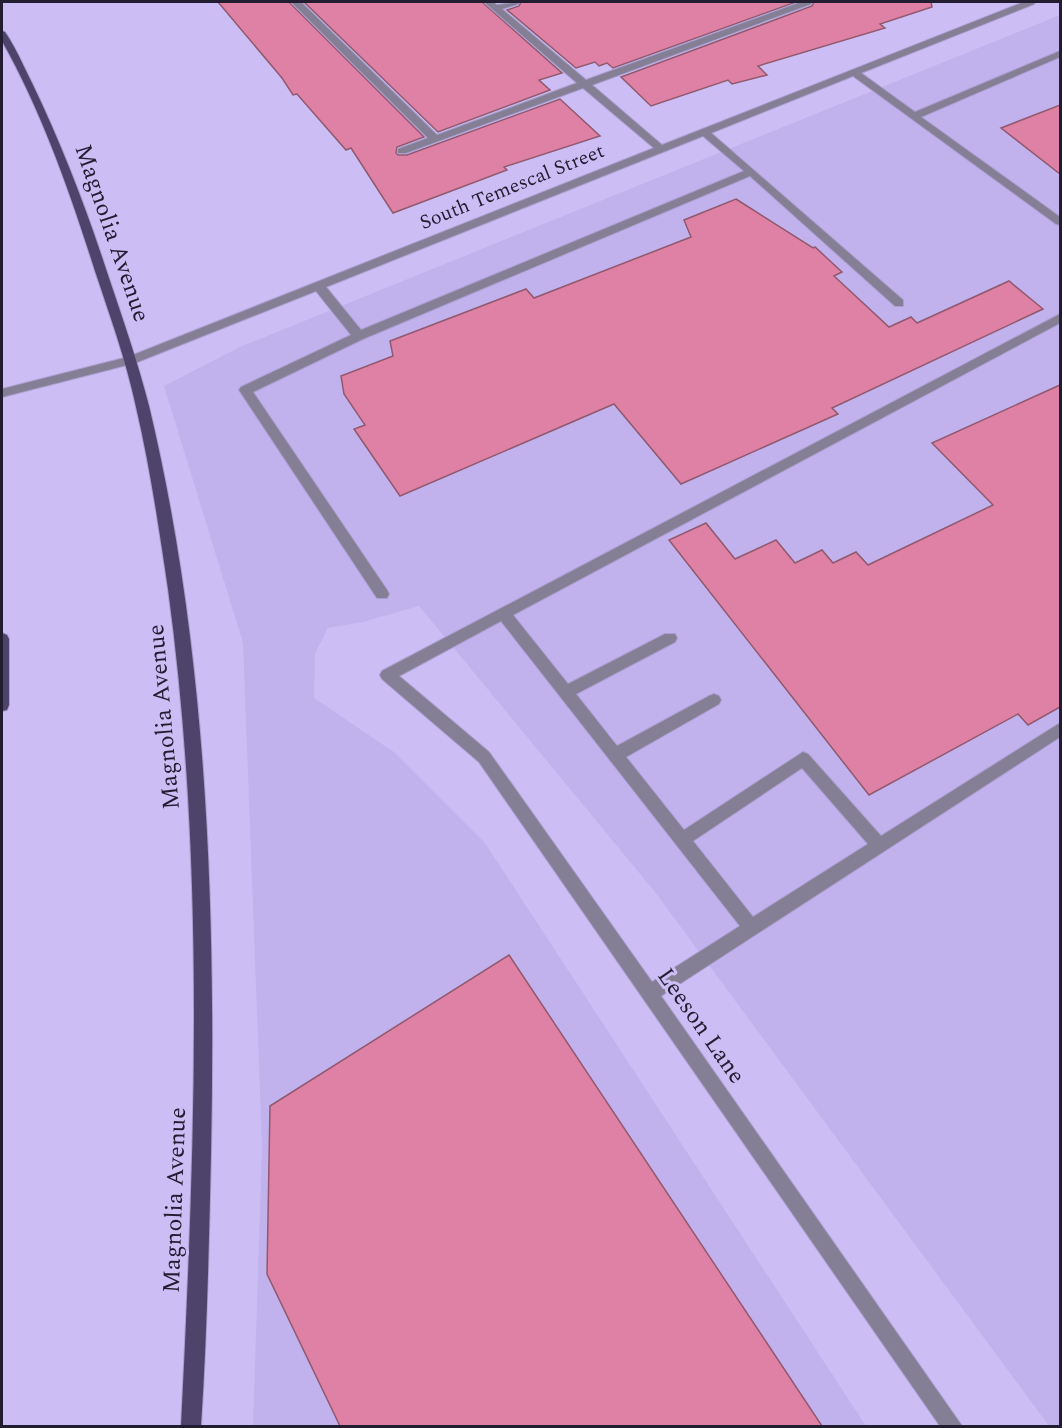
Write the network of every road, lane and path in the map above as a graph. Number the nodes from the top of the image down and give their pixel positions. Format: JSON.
{"nodes":[{"id":1,"x":296,"y":2,"type":"edge"},
{"id":2,"x":515,"y":2,"type":"edge"},
{"id":3,"x":808,"y":2,"type":"edge"},
{"id":4,"x":1031,"y":2,"type":"edge"},
{"id":5,"x":491,"y":5,"type":"edge"},
{"id":6,"x":2,"y":34,"type":"edge"},
{"id":7,"x":1060,"y":54,"type":"edge"},
{"id":8,"x":2,"y":56,"type":"edge"},
{"id":9,"x":853,"y":72,"type":"junction"},
{"id":10,"x":24,"y":78,"type":"junction"},
{"id":11,"x":585,"y":84,"type":"junction"},
{"id":12,"x":914,"y":116,"type":"junction"},
{"id":13,"x":705,"y":132,"type":"junction"},
{"id":14,"x":435,"y":139,"type":"junction"},
{"id":15,"x":661,"y":149,"type":"junction"},
{"id":16,"x":402,"y":151,"type":"dead end"},
{"id":17,"x":751,"y":172,"type":"junction"},
{"id":18,"x":1060,"y":222,"type":"edge"},
{"id":19,"x":318,"y":285,"type":"junction"},
{"id":20,"x":899,"y":303,"type":"dead end"},
{"id":21,"x":1060,"y":318,"type":"edge"},
{"id":22,"x":359,"y":336,"type":"junction"},
{"id":23,"x":130,"y":360,"type":"junction"},
{"id":24,"x":2,"y":393,"type":"edge"},
{"id":25,"x":382,"y":594,"type":"dead end"},
{"id":26,"x":503,"y":614,"type":"junction"},
{"id":27,"x":670,"y":638,"type":"dead end"},
{"id":28,"x":2,"y":639,"type":"edge"},
{"id":29,"x":566,"y":693,"type":"junction"},
{"id":30,"x":714,"y":700,"type":"dead end"},
{"id":31,"x":2,"y":705,"type":"edge"},
{"id":32,"x":1060,"y":729,"type":"edge"},
{"id":33,"x":615,"y":755,"type":"junction"},
{"id":34,"x":682,"y":840,"type":"junction"},
{"id":35,"x":879,"y":845,"type":"junction"},
{"id":36,"x":751,"y":927,"type":"junction"},
{"id":37,"x":650,"y":993,"type":"junction"},
{"id":38,"x":191,"y":1426,"type":"edge"},
{"id":39,"x":952,"y":1426,"type":"edge"}],
"edges":[{"from":1,"to":14,"type":"street"},
{"from":2,"to":5,"type":"street"},
{"from":3,"to":11,"type":"street"},
{"from":4,"to":9,"type":"street","name":"South Temescal Street"},
{"from":5,"to":11,"type":"street"},
{"from":6,"to":10,"type":"main road","name":"Magnolia Avenue"},
{"from":7,"to":12,"type":"street"},
{"from":8,"to":10,"type":"main road"},
{"from":9,"to":12,"type":"street"},
{"from":9,"to":13,"type":"street","name":"South Temescal Street"},
{"from":10,"to":23,"type":"main road","name":"Magnolia Avenue"},
{"from":11,"to":14,"type":"street"},
{"from":11,"to":15,"type":"street"},
{"from":12,"to":18,"type":"street"},
{"from":13,"to":15,"type":"street","name":"South Temescal Street"},
{"from":13,"to":17,"type":"street"},
{"from":14,"to":16,"type":"street"},
{"from":15,"to":19,"type":"street","name":"South Temescal Street"},
{"from":17,"to":20,"type":"street"},
{"from":17,"to":22,"type":"street"},
{"from":19,"to":22,"type":"street"},
{"from":19,"to":23,"type":"street","name":"South Temescal Street"},
{"from":21,"to":26,"type":"street"},
{"from":22,"to":25,"type":"street"},
{"from":23,"to":24,"type":"street","name":"South Temescal Street"},
{"from":23,"to":38,"type":"main road","name":"Magnolia Avenue"},
{"from":26,"to":29,"type":"street"},
{"from":26,"to":37,"type":"street","name":"Leeson Lane"},
{"from":27,"to":29,"type":"street"},
{"from":28,"to":31,"type":"main road"},
{"from":29,"to":33,"type":"street"},
{"from":30,"to":33,"type":"street"},
{"from":32,"to":35,"type":"street"},
{"from":33,"to":34,"type":"street"},
{"from":34,"to":35,"type":"street"},
{"from":34,"to":36,"type":"street"},
{"from":35,"to":36,"type":"street"},
{"from":36,"to":37,"type":"street"},
{"from":37,"to":39,"type":"street","name":"Leeson Lane"}]}
